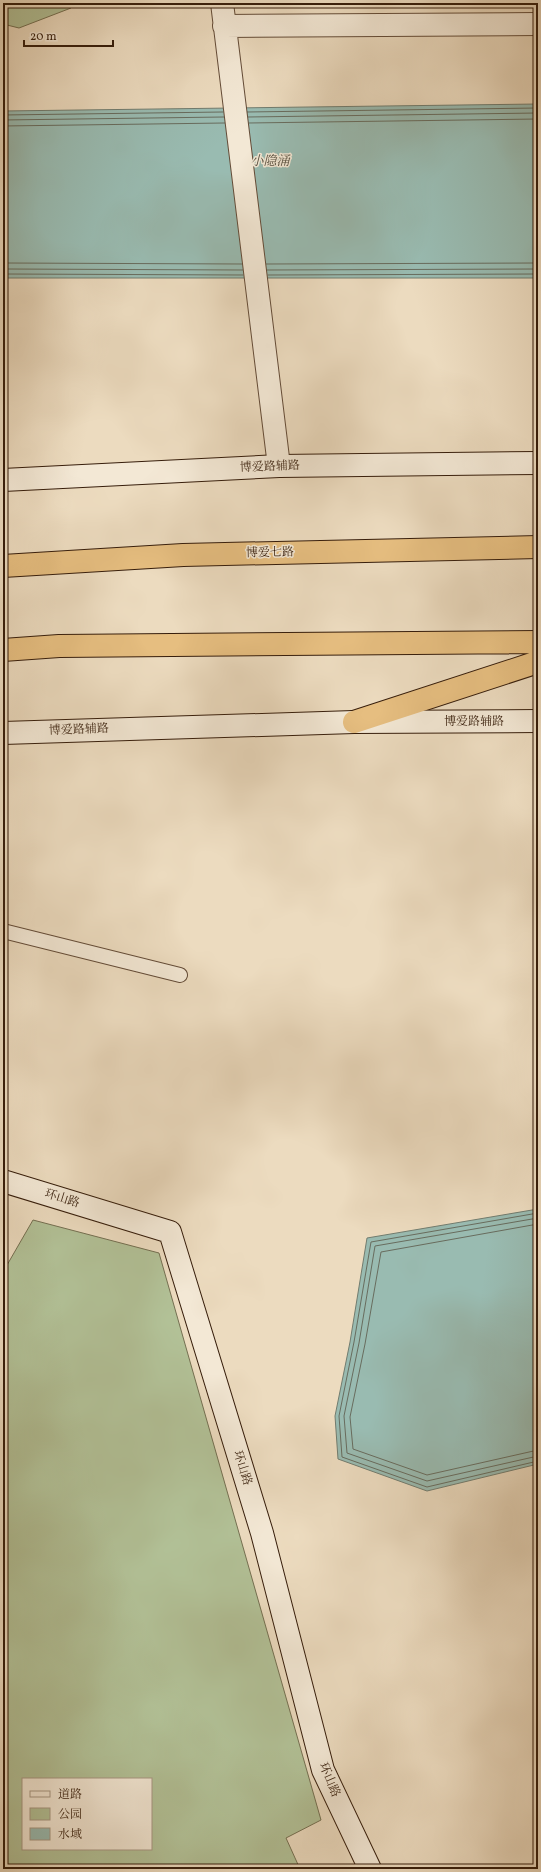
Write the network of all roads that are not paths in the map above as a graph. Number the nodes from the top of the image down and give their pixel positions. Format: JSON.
{"nodes":[{"id":1,"x":222,"y":3,"type":"edge"},
{"id":2,"x":538,"y":24,"type":"edge"},
{"id":3,"x":224,"y":26,"type":"junction"},
{"id":4,"x":538,"y":463,"type":"edge"},
{"id":5,"x":279,"y":466,"type":"junction"},
{"id":6,"x":3,"y":480,"type":"edge"},
{"id":7,"x":538,"y":547,"type":"edge"},
{"id":8,"x":3,"y":566,"type":"edge"},
{"id":9,"x":538,"y":642,"type":"edge"},
{"id":10,"x":3,"y":650,"type":"edge"},
{"id":11,"x":538,"y":662,"type":"edge"},
{"id":12,"x":538,"y":721,"type":"edge"},
{"id":13,"x":354,"y":722,"type":"junction"},
{"id":14,"x":3,"y":733,"type":"edge"},
{"id":15,"x":3,"y":931,"type":"edge"},
{"id":16,"x":180,"y":976,"type":"dead end"},
{"id":17,"x":3,"y":1181,"type":"edge"},
{"id":18,"x":370,"y":1869,"type":"edge"}],
"edges":[{"from":1,"to":3,"type":"street"},
{"from":2,"to":3,"type":"street"},
{"from":3,"to":5,"type":"street"},
{"from":4,"to":5,"type":"street","name":"博爱路辅路"},
{"from":5,"to":6,"type":"street","name":"博爱路辅路"},
{"from":7,"to":8,"type":"highway","name":"博爱七路"},
{"from":9,"to":10,"type":"highway"},
{"from":11,"to":13,"type":"highway"},
{"from":12,"to":13,"type":"street","name":"博爱路辅路"},
{"from":13,"to":14,"type":"street","name":"博爱路辅路"},
{"from":15,"to":16,"type":"lane"},
{"from":17,"to":18,"type":"street","name":"环山路"}]}
